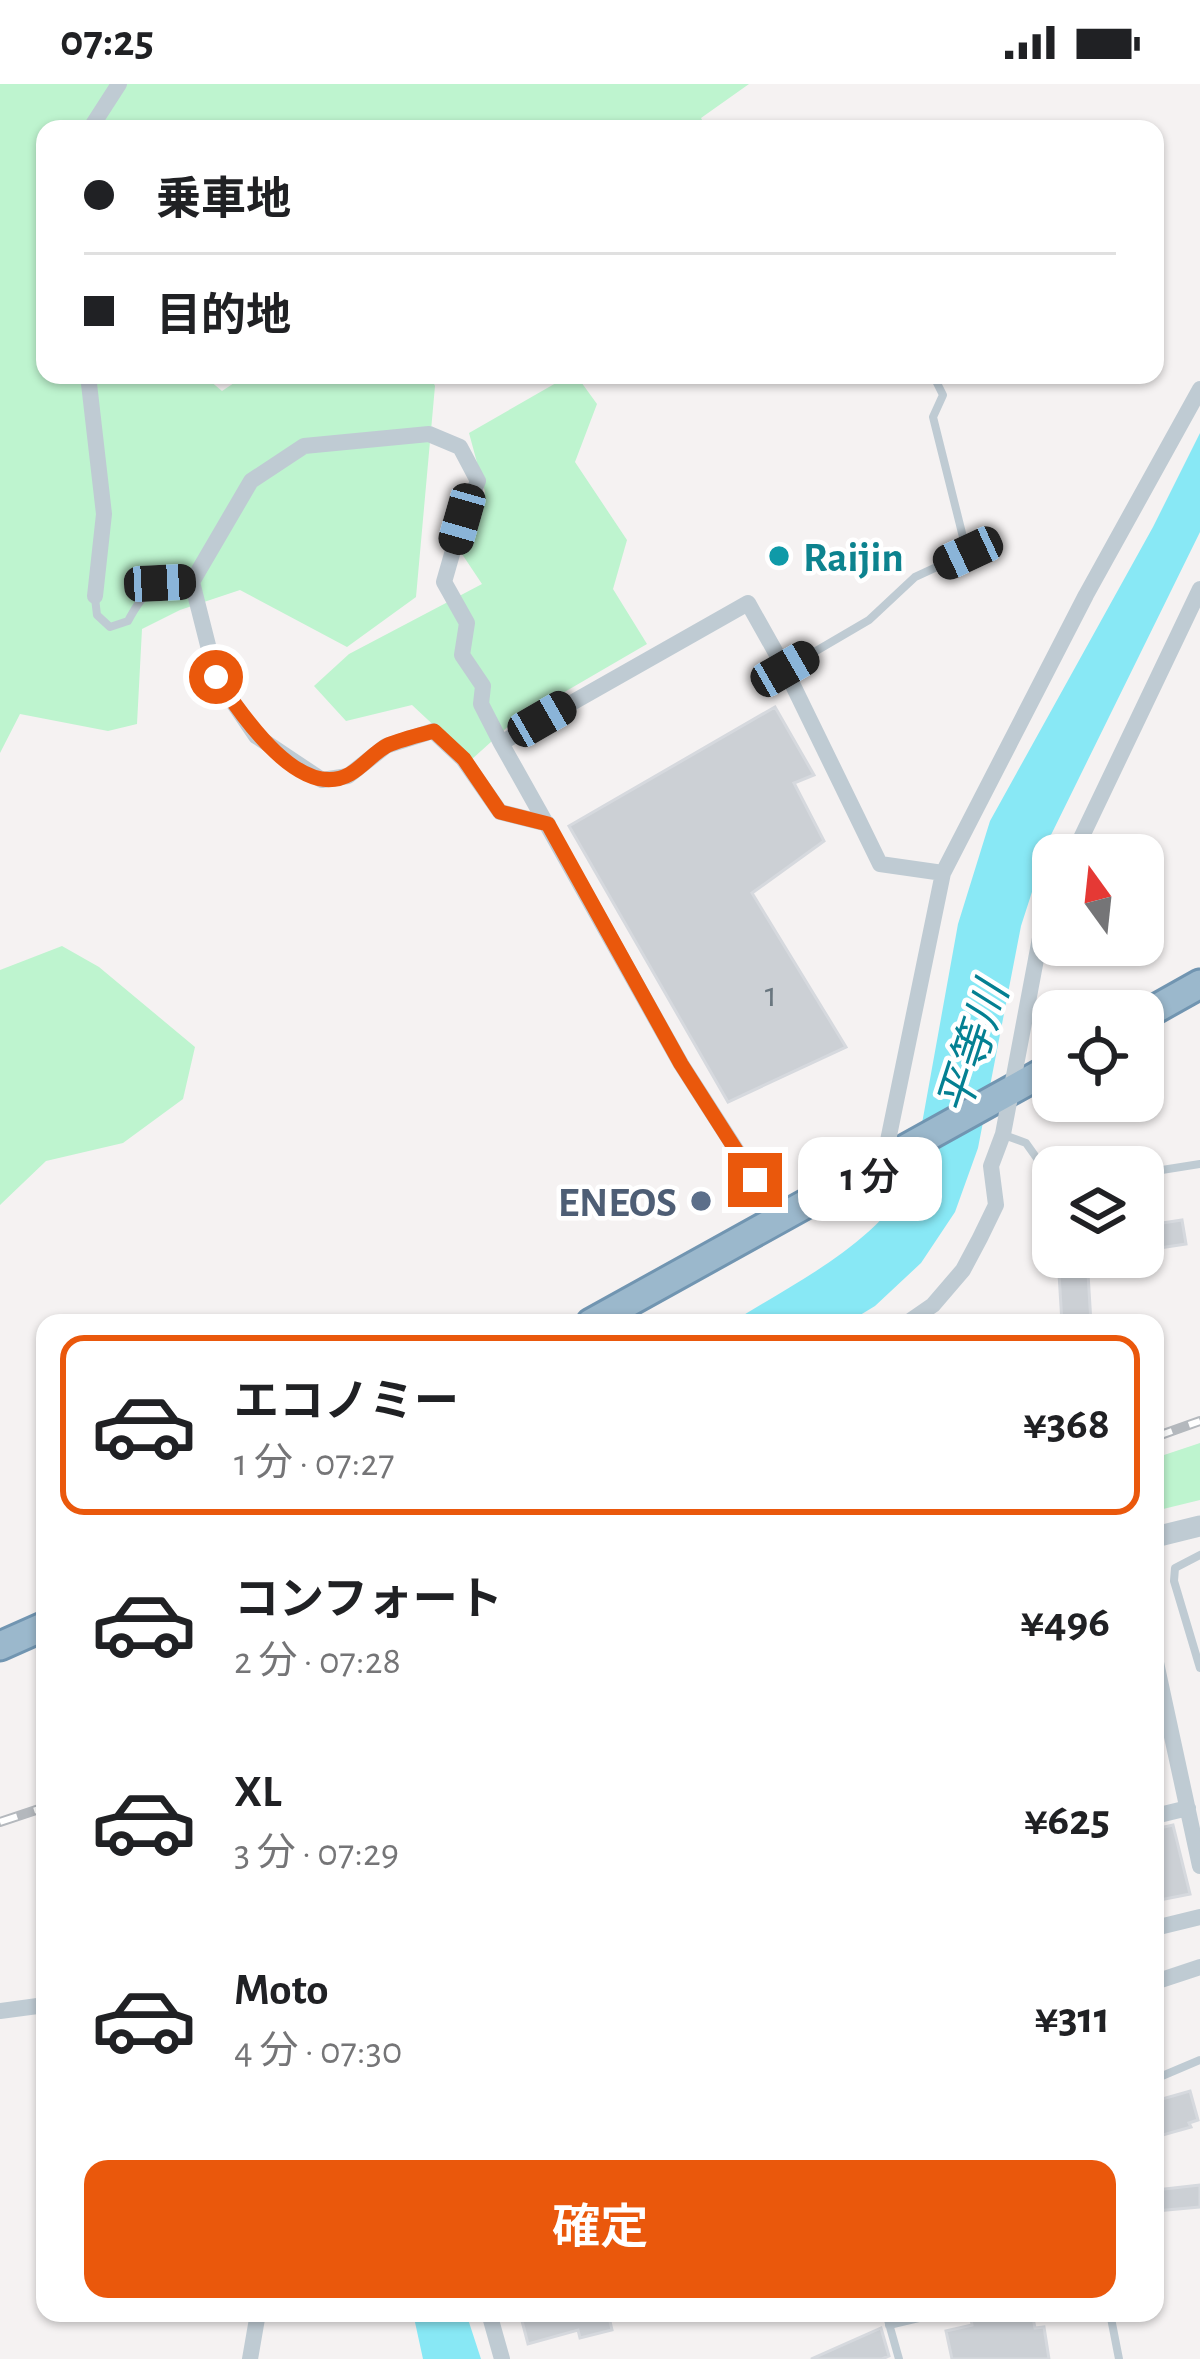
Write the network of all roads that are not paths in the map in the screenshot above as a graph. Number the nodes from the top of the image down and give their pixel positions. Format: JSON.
{"nodes":[{"id":1,"x":119,"y":84,"type":"edge"},
{"id":2,"x":95,"y":120,"type":"edge"},
{"id":3,"x":89,"y":384,"type":"edge"},
{"id":4,"x":938,"y":384,"type":"edge"},
{"id":5,"x":1200,"y":389,"type":"edge"},
{"id":6,"x":192,"y":582,"type":"junction"},
{"id":7,"x":1200,"y":589,"type":"edge"},
{"id":8,"x":95,"y":596,"type":"joint"},
{"id":9,"x":785,"y":669,"type":"junction"},
{"id":10,"x":501,"y":743,"type":"junction"},
{"id":11,"x":548,"y":824,"type":"junction"},
{"id":12,"x":1083,"y":834,"type":"edge"},
{"id":13,"x":943,"y":873,"type":"junction"},
{"id":14,"x":1032,"y":966,"type":"edge"},
{"id":15,"x":1200,"y":984,"type":"edge"},
{"id":16,"x":1164,"y":1004,"type":"edge"},
{"id":17,"x":1032,"y":1078,"type":"edge"},
{"id":18,"x":1002,"y":1095,"type":"junction"},
{"id":19,"x":1003,"y":1134,"type":"junction"},
{"id":20,"x":1032,"y":1151,"type":"edge"},
{"id":21,"x":888,"y":1158,"type":"junction"},
{"id":22,"x":1200,"y":1164,"type":"edge"},
{"id":23,"x":1164,"y":1170,"type":"edge"},
{"id":24,"x":780,"y":1218,"type":"junction"},
{"id":25,"x":607,"y":1314,"type":"edge"},
{"id":26,"x":920,"y":1314,"type":"edge"},
{"id":27,"x":1200,"y":1526,"type":"edge"},
{"id":28,"x":1164,"y":1536,"type":"edge"},
{"id":29,"x":1200,"y":1555,"type":"edge"},
{"id":30,"x":36,"y":1630,"type":"edge"},
{"id":31,"x":0,"y":1646,"type":"edge"},
{"id":32,"x":1200,"y":1668,"type":"edge"},
{"id":33,"x":1164,"y":1699,"type":"edge"},
{"id":34,"x":1188,"y":1808,"type":"junction"},
{"id":35,"x":1164,"y":1814,"type":"edge"},
{"id":36,"x":1200,"y":1866,"type":"edge"},
{"id":37,"x":1200,"y":1917,"type":"edge"},
{"id":38,"x":1164,"y":1926,"type":"edge"},
{"id":39,"x":1200,"y":1967,"type":"edge"},
{"id":40,"x":1164,"y":1979,"type":"edge"},
{"id":41,"x":36,"y":2006,"type":"edge"},
{"id":42,"x":0,"y":2011,"type":"edge"},
{"id":43,"x":1200,"y":2060,"type":"edge"},
{"id":44,"x":1164,"y":2075,"type":"edge"},
{"id":45,"x":256,"y":2322,"type":"edge"},
{"id":46,"x":492,"y":2322,"type":"edge"},
{"id":47,"x":888,"y":2322,"type":"edge"},
{"id":48,"x":902,"y":2322,"type":"edge"},
{"id":49,"x":1112,"y":2322,"type":"edge"},
{"id":50,"x":889,"y":2325,"type":"junction"},
{"id":51,"x":250,"y":2359,"type":"edge"},
{"id":52,"x":502,"y":2359,"type":"edge"},
{"id":53,"x":899,"y":2359,"type":"edge"},
{"id":54,"x":1119,"y":2359,"type":"edge"}],
"edges":[{"from":1,"to":2,"type":"street"},
{"from":3,"to":8,"type":"street"},
{"from":4,"to":9,"type":"lane"},
{"from":5,"to":13,"type":"street"},
{"from":6,"to":8,"type":"lane"},
{"from":6,"to":10,"type":"street"},
{"from":6,"to":11,"type":"street"},
{"from":7,"to":12,"type":"street"},
{"from":9,"to":10,"type":"street"},
{"from":9,"to":13,"type":"street"},
{"from":10,"to":11,"type":"street"},
{"from":11,"to":24,"type":"street"},
{"from":13,"to":21,"type":"street"},
{"from":14,"to":18,"type":"street"},
{"from":15,"to":16,"type":"highway"},
{"from":17,"to":18,"type":"highway"},
{"from":18,"to":19,"type":"street"},
{"from":18,"to":21,"type":"highway"},
{"from":19,"to":20,"type":"lane"},
{"from":19,"to":26,"type":"street"},
{"from":21,"to":24,"type":"highway"},
{"from":22,"to":23,"type":"lane"},
{"from":24,"to":25,"type":"highway"},
{"from":27,"to":28,"type":"street"},
{"from":29,"to":32,"type":"lane"},
{"from":30,"to":31,"type":"highway"},
{"from":33,"to":34,"type":"street"},
{"from":34,"to":35,"type":"street"},
{"from":34,"to":36,"type":"street"},
{"from":37,"to":38,"type":"street"},
{"from":39,"to":40,"type":"street"},
{"from":41,"to":42,"type":"street"},
{"from":43,"to":44,"type":"lane"},
{"from":45,"to":51,"type":"street"},
{"from":46,"to":52,"type":"street"},
{"from":47,"to":50,"type":"lane"},
{"from":48,"to":50,"type":"lane"},
{"from":49,"to":54,"type":"lane"},
{"from":50,"to":53,"type":"lane"}]}
